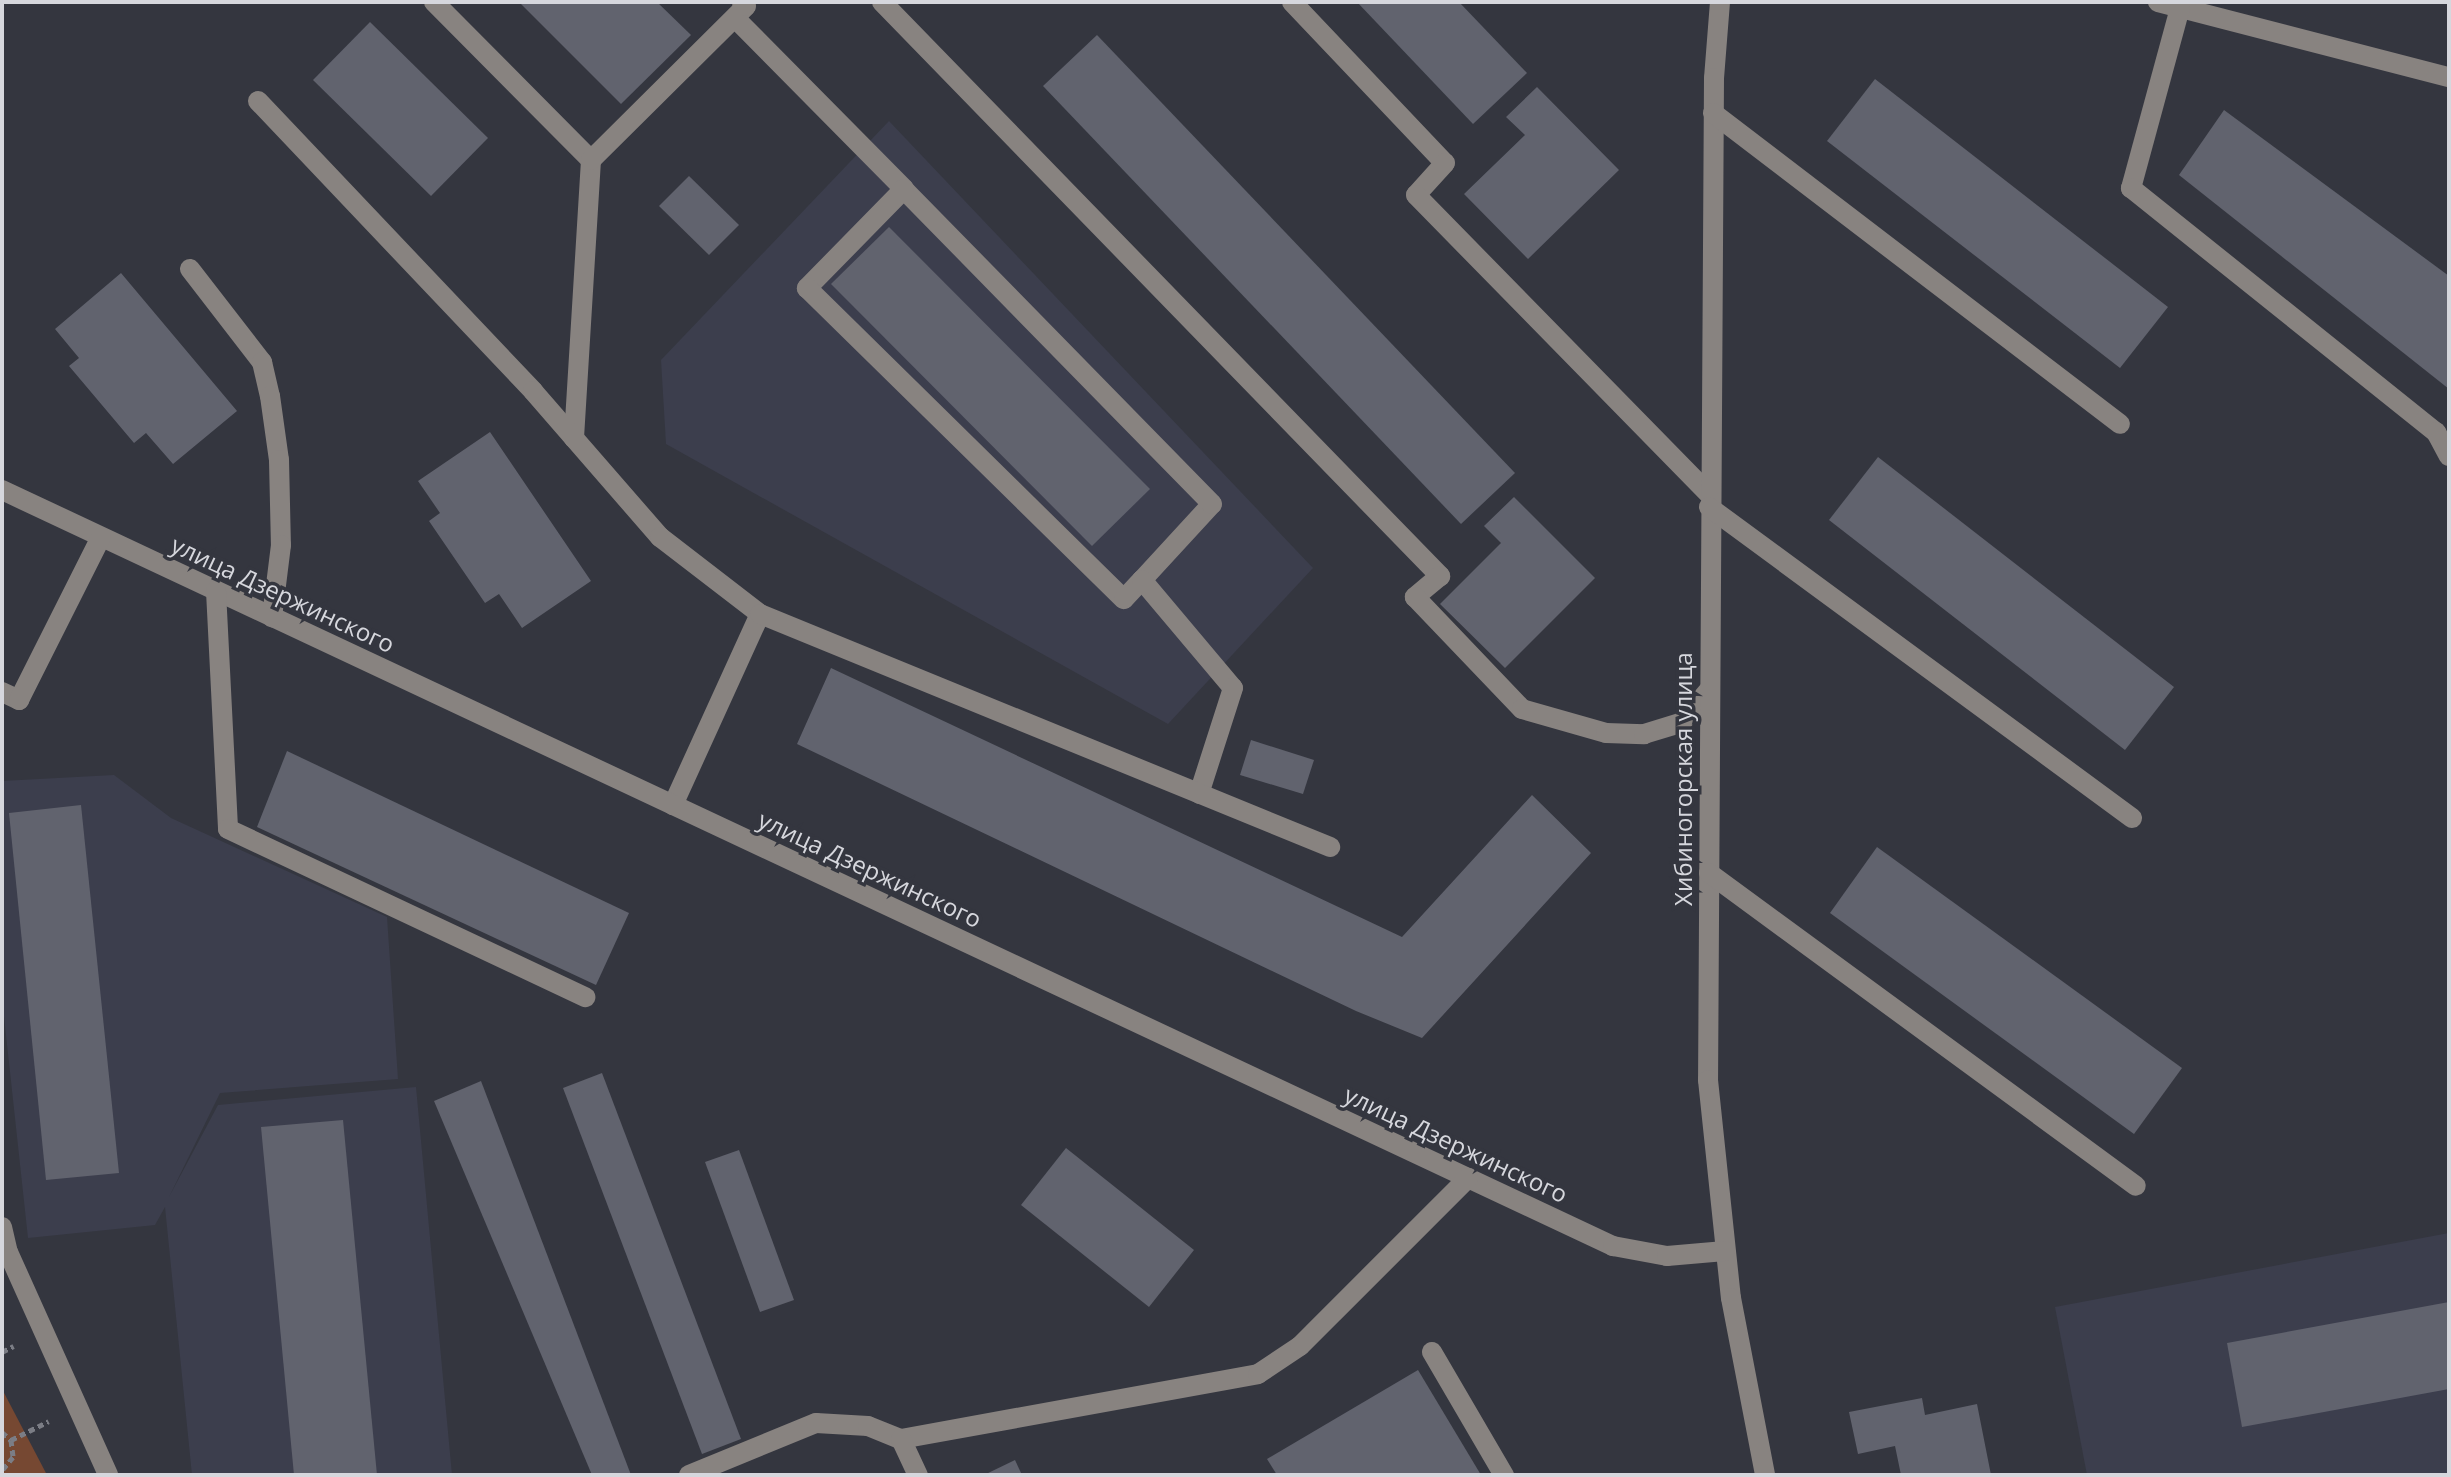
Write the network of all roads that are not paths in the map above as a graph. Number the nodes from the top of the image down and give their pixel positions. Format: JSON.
{"nodes":[{"id":1,"x":434,"y":2,"type":"edge"},
{"id":2,"x":882,"y":2,"type":"edge"},
{"id":3,"x":1292,"y":2,"type":"edge"},
{"id":4,"x":1720,"y":2,"type":"edge"},
{"id":5,"x":2158,"y":2,"type":"edge"},
{"id":6,"x":2180,"y":8,"type":"junction"},
{"id":7,"x":738,"y":10,"type":"edge"},
{"id":8,"x":2449,"y":77,"type":"edge"},
{"id":9,"x":258,"y":101,"type":"dead end"},
{"id":10,"x":1713,"y":113,"type":"junction"},
{"id":11,"x":591,"y":160,"type":"junction"},
{"id":12,"x":904,"y":189,"type":"junction"},
{"id":13,"x":190,"y":269,"type":"dead end"},
{"id":14,"x":2120,"y":424,"type":"dead end"},
{"id":15,"x":574,"y":438,"type":"junction"},
{"id":16,"x":2449,"y":456,"type":"edge"},
{"id":17,"x":2,"y":490,"type":"edge"},
{"id":18,"x":1709,"y":501,"type":"junction"},
{"id":19,"x":101,"y":537,"type":"junction"},
{"id":20,"x":1142,"y":580,"type":"junction"},
{"id":21,"x":216,"y":591,"type":"junction"},
{"id":22,"x":760,"y":614,"type":"junction"},
{"id":23,"x":272,"y":617,"type":"junction"},
{"id":24,"x":1709,"y":690,"type":"junction"},
{"id":25,"x":2,"y":692,"type":"edge"},
{"id":26,"x":1199,"y":794,"type":"junction"},
{"id":27,"x":673,"y":805,"type":"junction"},
{"id":28,"x":2132,"y":818,"type":"dead end"},
{"id":29,"x":1330,"y":847,"type":"dead end"},
{"id":30,"x":1709,"y":873,"type":"junction"},
{"id":31,"x":585,"y":997,"type":"dead end"},
{"id":32,"x":1468,"y":1178,"type":"junction"},
{"id":33,"x":2136,"y":1186,"type":"dead end"},
{"id":34,"x":2,"y":1227,"type":"edge"},
{"id":35,"x":1725,"y":1251,"type":"junction"},
{"id":36,"x":1432,"y":1352,"type":"dead end"},
{"id":37,"x":901,"y":1439,"type":"junction"},
{"id":38,"x":108,"y":1475,"type":"edge"},
{"id":39,"x":689,"y":1475,"type":"edge"},
{"id":40,"x":918,"y":1475,"type":"edge"},
{"id":41,"x":1504,"y":1475,"type":"edge"},
{"id":42,"x":1765,"y":1475,"type":"edge"}],
"edges":[{"from":1,"to":11,"type":"street"},
{"from":2,"to":24,"type":"street"},
{"from":3,"to":18,"type":"street"},
{"from":4,"to":10,"type":"street","name":"Хибиногорская улица"},
{"from":5,"to":6,"type":"street"},
{"from":6,"to":8,"type":"street"},
{"from":6,"to":16,"type":"street"},
{"from":7,"to":11,"type":"street"},
{"from":7,"to":12,"type":"street"},
{"from":9,"to":15,"type":"street"},
{"from":10,"to":14,"type":"street"},
{"from":10,"to":18,"type":"street","name":"Хибиногорская улица"},
{"from":11,"to":15,"type":"street"},
{"from":12,"to":20,"type":"street"},
{"from":12,"to":20,"type":"street"},
{"from":13,"to":23,"type":"street"},
{"from":15,"to":22,"type":"street"},
{"from":17,"to":19,"type":"street","name":"улица Дзержинского"},
{"from":18,"to":24,"type":"street","name":"Хибиногорская улица"},
{"from":18,"to":28,"type":"street"},
{"from":19,"to":21,"type":"street","name":"улица Дзержинского"},
{"from":19,"to":25,"type":"street"},
{"from":20,"to":26,"type":"street"},
{"from":21,"to":23,"type":"street","name":"улица Дзержинского"},
{"from":21,"to":31,"type":"street"},
{"from":22,"to":26,"type":"street"},
{"from":22,"to":27,"type":"street"},
{"from":23,"to":27,"type":"street","name":"улица Дзержинского"},
{"from":24,"to":30,"type":"street","name":"Хибиногорская улица"},
{"from":26,"to":29,"type":"street"},
{"from":27,"to":32,"type":"street","name":"улица Дзержинского"},
{"from":30,"to":33,"type":"street"},
{"from":30,"to":35,"type":"street","name":"Хибиногорская улица"},
{"from":32,"to":35,"type":"street","name":"улица Дзержинского"},
{"from":32,"to":37,"type":"street"},
{"from":34,"to":38,"type":"street"},
{"from":35,"to":42,"type":"street","name":"Хибиногорская улица"},
{"from":36,"to":41,"type":"street"},
{"from":37,"to":39,"type":"street"},
{"from":37,"to":40,"type":"street"}]}
